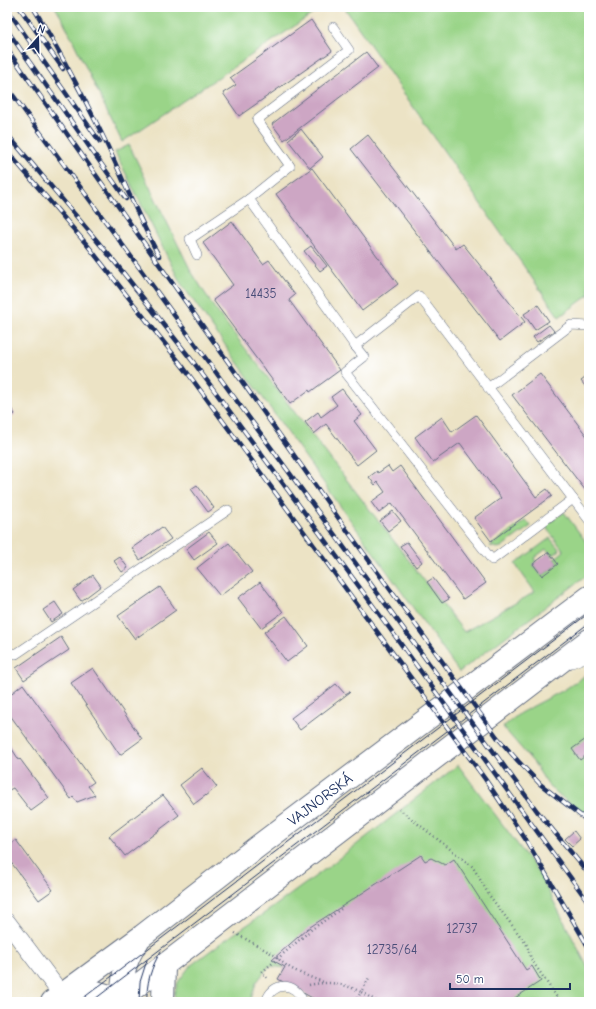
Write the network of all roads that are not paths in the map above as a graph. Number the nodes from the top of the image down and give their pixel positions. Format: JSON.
{"nodes":[{"id":1,"x":333,"y":27,"type":"dead end"},
{"id":2,"x":249,"y":199,"type":"junction"},
{"id":3,"x":197,"y":255,"type":"dead end"},
{"id":4,"x":589,"y":326,"type":"edge"},
{"id":5,"x":355,"y":346,"type":"junction"},
{"id":6,"x":488,"y":388,"type":"junction"},
{"id":7,"x":573,"y":499,"type":"junction"},
{"id":8,"x":228,"y":510,"type":"dead end"},
{"id":9,"x":589,"y":520,"type":"edge"},
{"id":10,"x":589,"y":597,"type":"edge"},
{"id":11,"x":589,"y":640,"type":"edge"},
{"id":12,"x":7,"y":652,"type":"edge"},
{"id":13,"x":589,"y":656,"type":"edge"},
{"id":14,"x":540,"y":678,"type":"junction"},
{"id":15,"x":7,"y":922,"type":"edge"},
{"id":16,"x":142,"y":936,"type":"junction"},
{"id":17,"x":164,"y":965,"type":"junction"},
{"id":18,"x":61,"y":995,"type":"edge"},
{"id":19,"x":122,"y":1001,"type":"edge"},
{"id":20,"x":163,"y":1002,"type":"edge"},
{"id":21,"x":266,"y":1002,"type":"edge"},
{"id":22,"x":303,"y":1002,"type":"edge"}],
"edges":[{"from":1,"to":2,"type":"lane"},
{"from":2,"to":3,"type":"lane"},
{"from":2,"to":5,"type":"lane"},
{"from":4,"to":6,"type":"lane"},
{"from":5,"to":6,"type":"lane"},
{"from":5,"to":7,"type":"lane"},
{"from":6,"to":7,"type":"lane"},
{"from":7,"to":9,"type":"lane"},
{"from":8,"to":12,"type":"lane"},
{"from":10,"to":16,"type":"main road","name":"VAJNORSKÁ"},
{"from":11,"to":14,"type":"main road"},
{"from":13,"to":14,"type":"lane"},
{"from":14,"to":17,"type":"main road"},
{"from":15,"to":18,"type":"street"},
{"from":16,"to":18,"type":"main road","name":"VAJNORSKÁ"},
{"from":16,"to":19,"type":"main road"},
{"from":17,"to":19,"type":"main road"},
{"from":17,"to":20,"type":"main road"},
{"from":18,"to":19,"type":"main road"},
{"from":21,"to":22,"type":"lane"}]}
